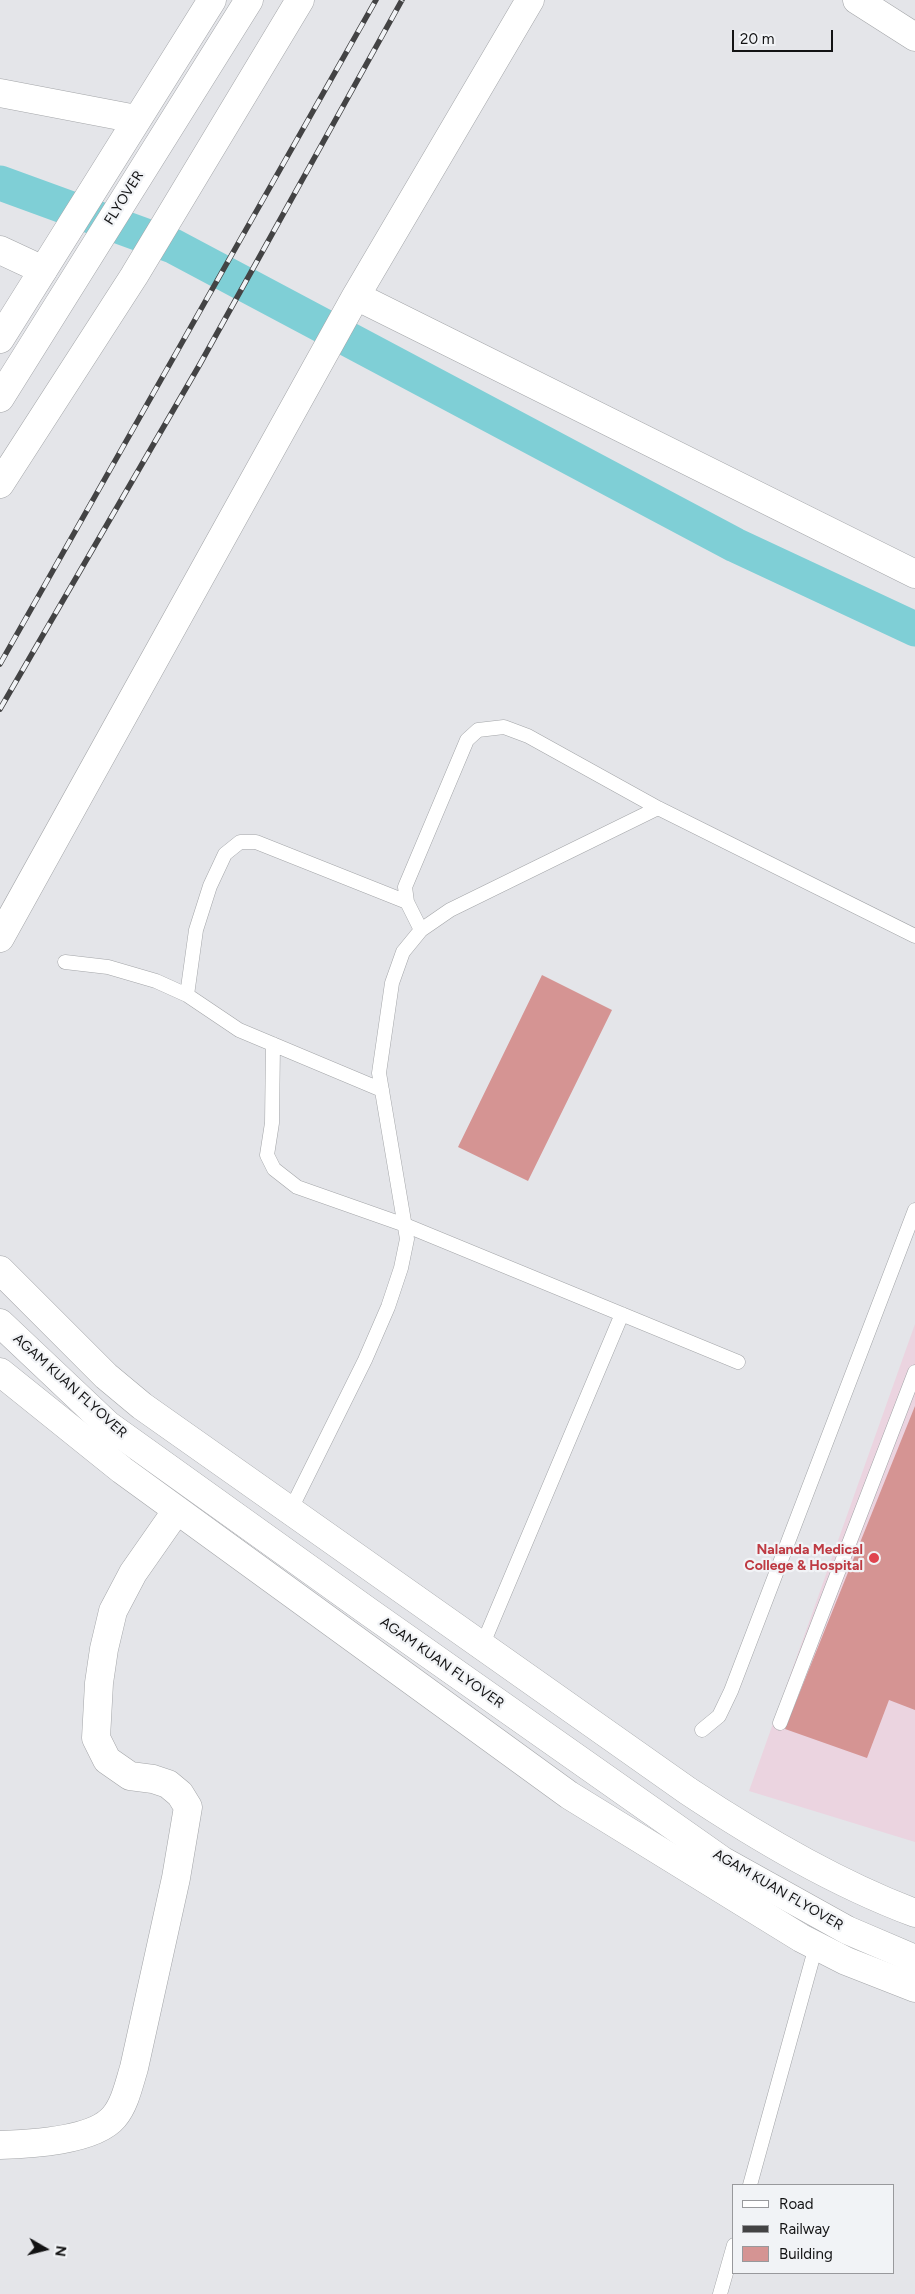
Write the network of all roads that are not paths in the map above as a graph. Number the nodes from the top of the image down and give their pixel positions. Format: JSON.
{"nodes":[{"id":1,"x":212,"y":0,"type":"edge"},
{"id":2,"x":249,"y":0,"type":"edge"},
{"id":3,"x":300,"y":0,"type":"edge"},
{"id":4,"x":530,"y":0,"type":"edge"},
{"id":5,"x":857,"y":0,"type":"edge"},
{"id":6,"x":913,"y":31,"type":"edge"},
{"id":7,"x":0,"y":93,"type":"edge"},
{"id":8,"x":136,"y":119,"type":"junction"},
{"id":9,"x":0,"y":250,"type":"edge"},
{"id":10,"x":43,"y":270,"type":"junction"},
{"id":11,"x":356,"y":296,"type":"junction"},
{"id":12,"x":0,"y":339,"type":"edge"},
{"id":13,"x":0,"y":398,"type":"edge"},
{"id":14,"x":0,"y":484,"type":"edge"},
{"id":15,"x":915,"y":574,"type":"edge"},
{"id":16,"x":658,"y":808,"type":"junction"},
{"id":17,"x":407,"y":902,"type":"junction"},
{"id":18,"x":421,"y":930,"type":"junction"},
{"id":19,"x":915,"y":936,"type":"edge"},
{"id":20,"x":0,"y":938,"type":"edge"},
{"id":21,"x":65,"y":962,"type":"dead end"},
{"id":22,"x":187,"y":995,"type":"junction"},
{"id":23,"x":273,"y":1044,"type":"junction"},
{"id":24,"x":382,"y":1090,"type":"junction"},
{"id":25,"x":915,"y":1210,"type":"edge"},
{"id":26,"x":405,"y":1225,"type":"junction"},
{"id":27,"x":0,"y":1270,"type":"edge"},
{"id":28,"x":622,"y":1314,"type":"junction"},
{"id":29,"x":0,"y":1323,"type":"edge"},
{"id":30,"x":738,"y":1362,"type":"dead end"},
{"id":31,"x":0,"y":1372,"type":"edge"},
{"id":32,"x":915,"y":1372,"type":"edge"},
{"id":33,"x":177,"y":1510,"type":"junction"},
{"id":34,"x":290,"y":1511,"type":"junction"},
{"id":35,"x":482,"y":1646,"type":"junction"},
{"id":36,"x":780,"y":1723,"type":"dead end"},
{"id":37,"x":702,"y":1730,"type":"dead end"},
{"id":38,"x":915,"y":1913,"type":"edge"},
{"id":39,"x":816,"y":1946,"type":"junction"},
{"id":40,"x":915,"y":1959,"type":"edge"},
{"id":41,"x":915,"y":1988,"type":"edge"},
{"id":42,"x":0,"y":2145,"type":"edge"},
{"id":43,"x":750,"y":2184,"type":"edge"},
{"id":44,"x":732,"y":2252,"type":"edge"},
{"id":45,"x":720,"y":2294,"type":"edge"}],
"edges":[{"from":1,"to":8,"type":"main road"},
{"from":2,"to":13,"type":"main road","name":"FLYOVER"},
{"from":3,"to":14,"type":"main road"},
{"from":4,"to":11,"type":"main road"},
{"from":5,"to":6,"type":"main road"},
{"from":7,"to":8,"type":"main road"},
{"from":8,"to":10,"type":"main road"},
{"from":9,"to":10,"type":"main road"},
{"from":10,"to":12,"type":"main road"},
{"from":11,"to":15,"type":"main road"},
{"from":11,"to":20,"type":"main road"},
{"from":16,"to":17,"type":"lane"},
{"from":16,"to":18,"type":"lane"},
{"from":16,"to":19,"type":"lane"},
{"from":17,"to":18,"type":"lane"},
{"from":17,"to":22,"type":"lane"},
{"from":18,"to":24,"type":"lane"},
{"from":21,"to":22,"type":"lane"},
{"from":22,"to":23,"type":"lane"},
{"from":23,"to":24,"type":"lane"},
{"from":23,"to":26,"type":"lane"},
{"from":24,"to":26,"type":"lane"},
{"from":25,"to":37,"type":"lane"},
{"from":26,"to":28,"type":"lane"},
{"from":26,"to":34,"type":"lane"},
{"from":27,"to":34,"type":"main road"},
{"from":28,"to":30,"type":"lane"},
{"from":28,"to":35,"type":"lane"},
{"from":29,"to":40,"type":"main road","name":"AGAM KUAN FLYOVER"},
{"from":31,"to":33,"type":"main road"},
{"from":32,"to":36,"type":"lane"},
{"from":33,"to":39,"type":"main road"},
{"from":33,"to":42,"type":"main road"},
{"from":34,"to":35,"type":"main road"},
{"from":35,"to":38,"type":"main road"},
{"from":39,"to":41,"type":"main road"},
{"from":39,"to":43,"type":"lane"},
{"from":44,"to":45,"type":"lane"}]}
